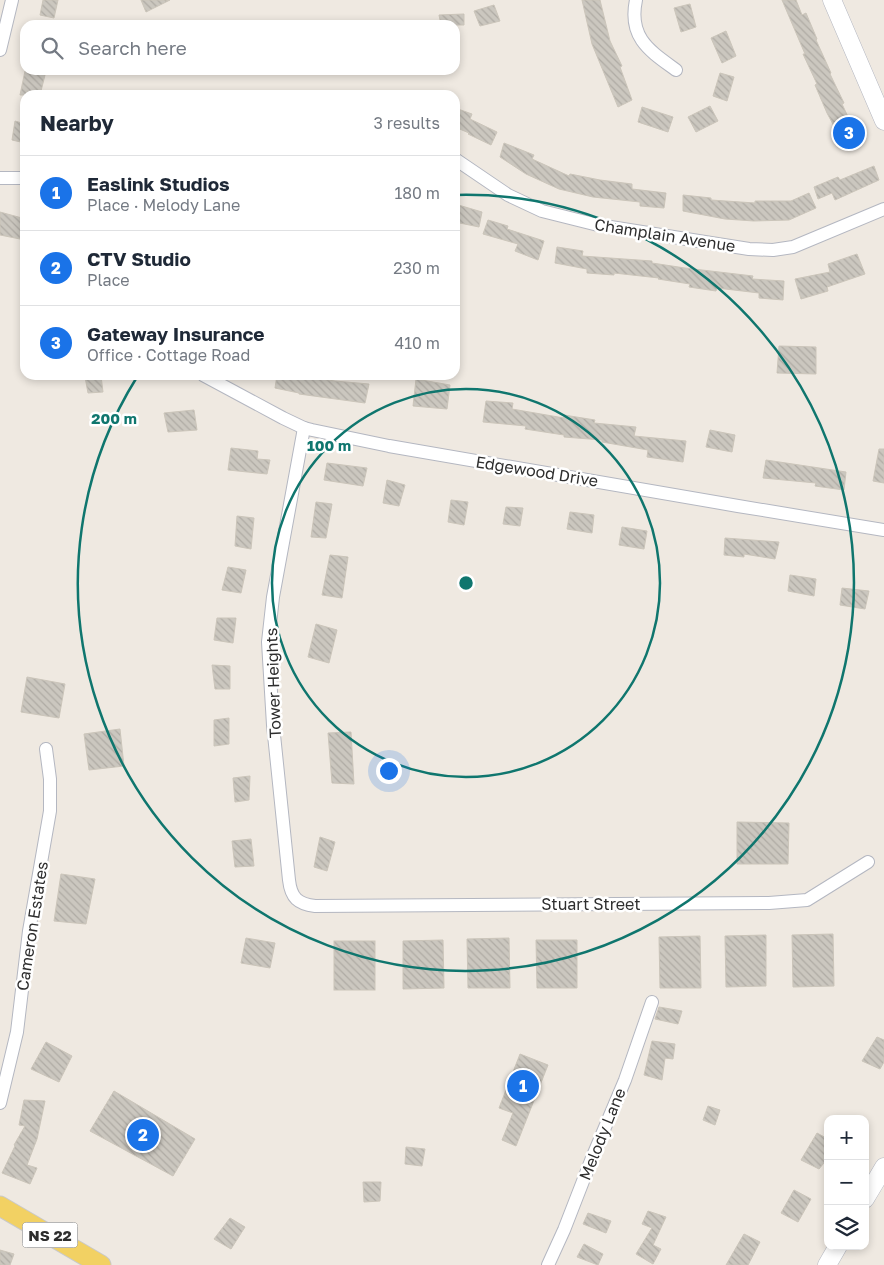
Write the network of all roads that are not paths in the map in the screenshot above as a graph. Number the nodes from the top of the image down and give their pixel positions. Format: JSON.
{"nodes":[{"id":1,"x":12,"y":0,"type":"edge"},
{"id":2,"x":636,"y":0,"type":"edge"},
{"id":3,"x":832,"y":0,"type":"edge"},
{"id":4,"x":0,"y":50,"type":"edge"},
{"id":5,"x":676,"y":70,"type":"dead end"},
{"id":6,"x":884,"y":121,"type":"edge"},
{"id":7,"x":460,"y":162,"type":"edge"},
{"id":8,"x":0,"y":178,"type":"edge"},
{"id":9,"x":20,"y":178,"type":"edge"},
{"id":10,"x":884,"y":210,"type":"edge"},
{"id":11,"x":213,"y":380,"type":"edge"},
{"id":12,"x":304,"y":428,"type":"junction"},
{"id":13,"x":884,"y":530,"type":"edge"},
{"id":14,"x":46,"y":749,"type":"dead end"},
{"id":15,"x":868,"y":862,"type":"dead end"},
{"id":16,"x":304,"y":904,"type":"joint"},
{"id":17,"x":652,"y":1002,"type":"dead end"},
{"id":18,"x":0,"y":1103,"type":"edge"},
{"id":19,"x":884,"y":1167,"type":"edge"},
{"id":20,"x":869,"y":1192,"type":"edge"},
{"id":21,"x":0,"y":1206,"type":"edge"},
{"id":22,"x":836,"y":1250,"type":"edge"},
{"id":23,"x":101,"y":1265,"type":"edge"},
{"id":24,"x":548,"y":1265,"type":"edge"},
{"id":25,"x":827,"y":1265,"type":"edge"}],
"edges":[{"from":1,"to":4,"type":"street"},
{"from":2,"to":5,"type":"street"},
{"from":3,"to":6,"type":"street"},
{"from":7,"to":10,"type":"street","name":"Champlain Avenue"},
{"from":8,"to":9,"type":"street"},
{"from":11,"to":12,"type":"street","name":"Edgewood Drive"},
{"from":12,"to":13,"type":"street","name":"Edgewood Drive"},
{"from":12,"to":16,"type":"street","name":"Tower Heights"},
{"from":14,"to":18,"type":"street","name":"Cameron Estates"},
{"from":15,"to":16,"type":"street","name":"Stuart Street"},
{"from":17,"to":24,"type":"street","name":"Melody Lane"},
{"from":19,"to":20,"type":"street"},
{"from":21,"to":23,"type":"main road","number":"NS 22"},
{"from":22,"to":25,"type":"street"}]}
